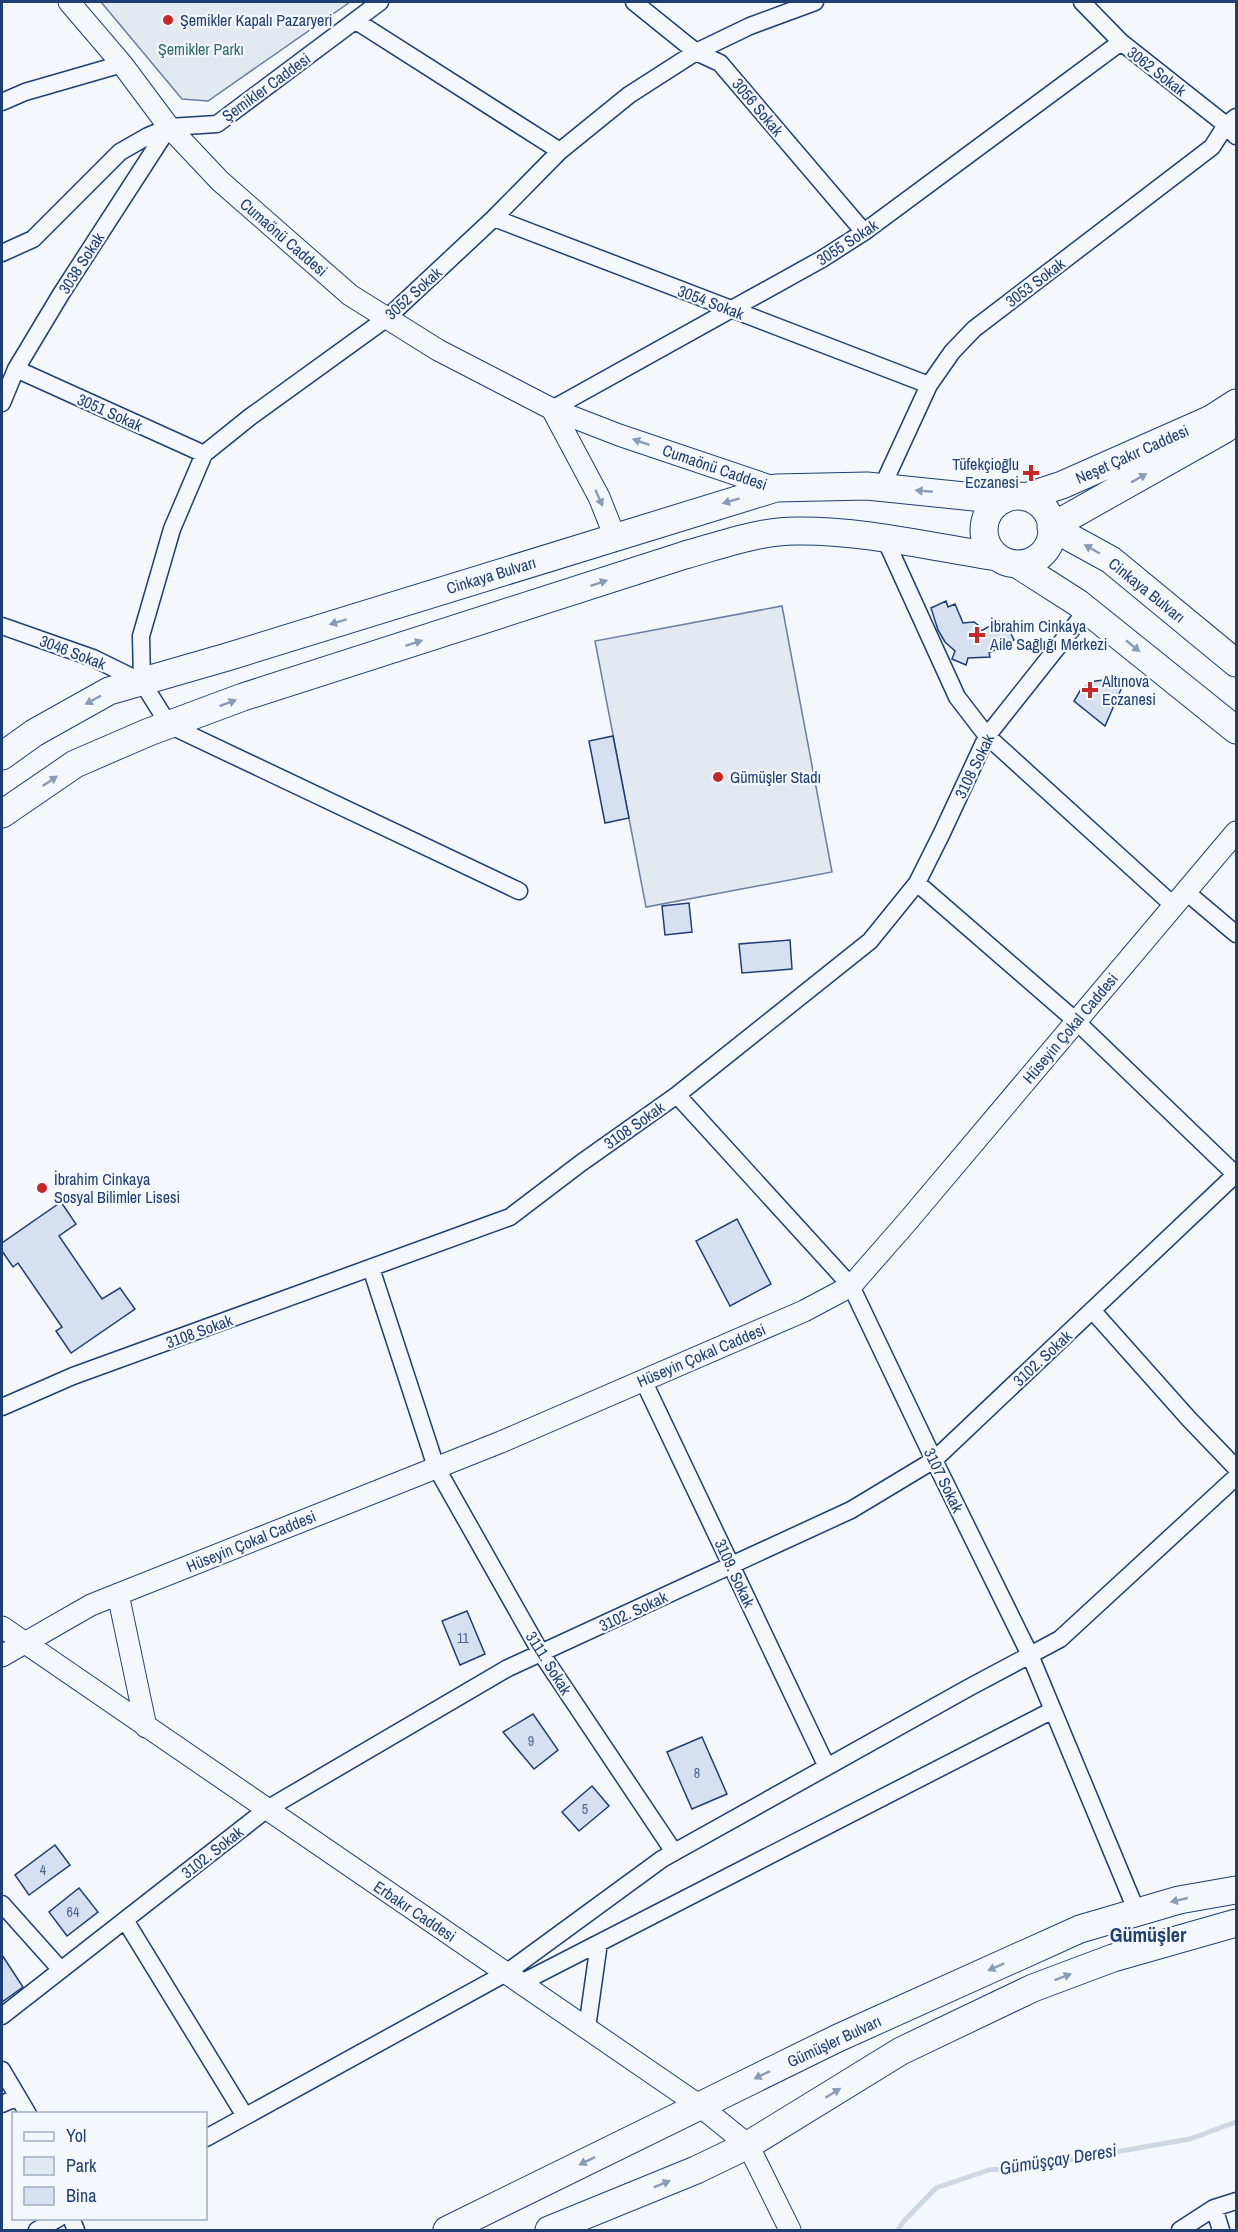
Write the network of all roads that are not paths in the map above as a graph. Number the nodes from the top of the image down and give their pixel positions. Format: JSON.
{"nodes":[{"id":1,"x":69,"y":2,"type":"edge"},
{"id":2,"x":380,"y":2,"type":"edge"},
{"id":3,"x":634,"y":2,"type":"edge"},
{"id":4,"x":815,"y":2,"type":"edge"},
{"id":5,"x":1082,"y":2,"type":"edge"},
{"id":6,"x":357,"y":21,"type":"junction"},
{"id":7,"x":1121,"y":42,"type":"junction"},
{"id":8,"x":696,"y":52,"type":"junction"},
{"id":9,"x":122,"y":64,"type":"junction"},
{"id":10,"x":2,"y":102,"type":"edge"},
{"id":11,"x":1233,"y":126,"type":"edge"},
{"id":12,"x":169,"y":127,"type":"junction"},
{"id":13,"x":560,"y":151,"type":"junction"},
{"id":14,"x":494,"y":218,"type":"junction"},
{"id":15,"x":864,"y":232,"type":"junction"},
{"id":16,"x":2,"y":253,"type":"edge"},
{"id":17,"x":730,"y":309,"type":"junction"},
{"id":18,"x":387,"y":318,"type":"junction"},
{"id":19,"x":16,"y":369,"type":"junction"},
{"id":20,"x":929,"y":385,"type":"junction"},
{"id":21,"x":2,"y":404,"type":"edge"},
{"id":22,"x":1236,"y":404,"type":"edge"},
{"id":23,"x":552,"y":409,"type":"junction"},
{"id":24,"x":1236,"y":423,"type":"edge"},
{"id":25,"x":204,"y":454,"type":"junction"},
{"id":26,"x":882,"y":487,"type":"junction"},
{"id":27,"x":776,"y":488,"type":"junction"},
{"id":28,"x":1014,"y":498,"type":"junction"},
{"id":29,"x":1051,"y":527,"type":"junction"},
{"id":30,"x":615,"y":537,"type":"junction"},
{"id":31,"x":885,"y":539,"type":"junction"},
{"id":32,"x":1007,"y":560,"type":"junction"},
{"id":33,"x":1087,"y":610,"type":"junction"},
{"id":34,"x":2,"y":626,"type":"edge"},
{"id":35,"x":1236,"y":663,"type":"edge"},
{"id":36,"x":142,"y":682,"type":"junction"},
{"id":37,"x":169,"y":725,"type":"junction"},
{"id":38,"x":1236,"y":730,"type":"edge"},
{"id":39,"x":987,"y":736,"type":"junction"},
{"id":40,"x":2,"y":756,"type":"edge"},
{"id":41,"x":2,"y":814,"type":"edge"},
{"id":42,"x":1236,"y":832,"type":"edge"},
{"id":43,"x":917,"y":883,"type":"junction"},
{"id":44,"x":519,"y":891,"type":"dead end"},
{"id":45,"x":1179,"y":898,"type":"junction"},
{"id":46,"x":1236,"y":934,"type":"edge"},
{"id":47,"x":1076,"y":1021,"type":"junction"},
{"id":48,"x":677,"y":1095,"type":"junction"},
{"id":49,"x":1236,"y":1175,"type":"edge"},
{"id":50,"x":371,"y":1268,"type":"junction"},
{"id":51,"x":851,"y":1286,"type":"junction"},
{"id":52,"x":1092,"y":1310,"type":"junction"},
{"id":53,"x":644,"y":1380,"type":"junction"},
{"id":54,"x":2,"y":1407,"type":"edge"},
{"id":55,"x":934,"y":1460,"type":"junction"},
{"id":56,"x":436,"y":1467,"type":"junction"},
{"id":57,"x":1236,"y":1468,"type":"edge"},
{"id":58,"x":1236,"y":1477,"type":"edge"},
{"id":59,"x":731,"y":1565,"type":"junction"},
{"id":60,"x":118,"y":1594,"type":"junction"},
{"id":61,"x":2,"y":1627,"type":"edge"},
{"id":62,"x":24,"y":1643,"type":"junction"},
{"id":63,"x":541,"y":1653,"type":"junction"},
{"id":64,"x":1030,"y":1655,"type":"junction"},
{"id":65,"x":2,"y":1656,"type":"edge"},
{"id":66,"x":1053,"y":1710,"type":"junction"},
{"id":67,"x":146,"y":1726,"type":"junction"},
{"id":68,"x":827,"y":1767,"type":"junction"},
{"id":69,"x":267,"y":1809,"type":"junction"},
{"id":70,"x":674,"y":1852,"type":"junction"},
{"id":71,"x":1236,"y":1890,"type":"edge"},
{"id":72,"x":2,"y":1904,"type":"edge"},
{"id":73,"x":1137,"y":1912,"type":"junction"},
{"id":74,"x":124,"y":1920,"type":"junction"},
{"id":75,"x":1236,"y":1923,"type":"edge"},
{"id":76,"x":598,"y":1943,"type":"junction"},
{"id":77,"x":61,"y":1970,"type":"junction"},
{"id":78,"x":513,"y":1978,"type":"junction"},
{"id":79,"x":2,"y":2016,"type":"edge"},
{"id":80,"x":587,"y":2028,"type":"junction"},
{"id":81,"x":2,"y":2070,"type":"edge"},
{"id":82,"x":18,"y":2097,"type":"junction"},
{"id":83,"x":2,"y":2104,"type":"edge"},
{"id":84,"x":700,"y":2106,"type":"junction"},
{"id":85,"x":27,"y":2112,"type":"edge"},
{"id":86,"x":245,"y":2116,"type":"junction"},
{"id":87,"x":207,"y":2137,"type":"edge"},
{"id":88,"x":748,"y":2145,"type":"junction"},
{"id":89,"x":1236,"y":2201,"type":"edge"},
{"id":90,"x":1214,"y":2208,"type":"junction"},
{"id":91,"x":55,"y":2220,"type":"edge"},
{"id":92,"x":37,"y":2230,"type":"edge"},
{"id":93,"x":447,"y":2230,"type":"edge"},
{"id":94,"x":549,"y":2230,"type":"edge"},
{"id":95,"x":789,"y":2230,"type":"edge"},
{"id":96,"x":1180,"y":2230,"type":"edge"},
{"id":97,"x":1221,"y":2230,"type":"edge"}],
"edges":[{"from":1,"to":9,"type":"street","name":"Cumaönü Caddesi"},
{"from":2,"to":6,"type":"street","name":"Şemikler Caddesi"},
{"from":3,"to":8,"type":"street","name":"3056 Sokak"},
{"from":4,"to":8,"type":"street","name":"3052 Sokak"},
{"from":5,"to":7,"type":"street","name":"3062 Sokak"},
{"from":6,"to":12,"type":"street","name":"Şemikler Caddesi"},
{"from":6,"to":13,"type":"street"},
{"from":7,"to":11,"type":"street","name":"3062 Sokak"},
{"from":7,"to":15,"type":"street","name":"3055 Sokak"},
{"from":8,"to":13,"type":"street","name":"3052 Sokak"},
{"from":8,"to":15,"type":"street","name":"3056 Sokak"},
{"from":9,"to":10,"type":"street"},
{"from":9,"to":12,"type":"street","name":"Cumaönü Caddesi"},
{"from":11,"to":20,"type":"street","name":"3053 Sokak"},
{"from":12,"to":16,"type":"street","name":"Şemikler Caddesi"},
{"from":12,"to":18,"type":"street","name":"Cumaönü Caddesi"},
{"from":12,"to":19,"type":"street","name":"3038 Sokak"},
{"from":13,"to":14,"type":"street","name":"3052 Sokak"},
{"from":14,"to":17,"type":"street","name":"3054 Sokak"},
{"from":14,"to":18,"type":"street","name":"3052 Sokak"},
{"from":15,"to":17,"type":"street","name":"3055 Sokak"},
{"from":17,"to":20,"type":"street","name":"3054 Sokak"},
{"from":17,"to":23,"type":"street","name":"3055 Sokak"},
{"from":18,"to":23,"type":"street","name":"Cumaönü Caddesi"},
{"from":18,"to":25,"type":"street","name":"3052 Sokak"},
{"from":19,"to":21,"type":"street","name":"3038 Sokak"},
{"from":19,"to":25,"type":"street","name":"3051 Sokak"},
{"from":20,"to":26,"type":"street","name":"3053 Sokak"},
{"from":22,"to":28,"type":"main road","name":"Neşet Çakır Caddesi"},
{"from":27,"to":23,"type":"street","name":"Cumaönü Caddesi","one_way":true},
{"from":23,"to":30,"type":"street","one_way":true},
{"from":29,"to":24,"type":"main road","name":"Neşet Çakır Caddesi","one_way":true},
{"from":25,"to":36,"type":"street","name":"3052 Sokak"},
{"from":26,"to":27,"type":"main road","name":"Cinkaya Bulvarı"},
{"from":28,"to":26,"type":"main road","name":"Cinkaya Bulvarı","one_way":true},
{"from":27,"to":30,"type":"main road","name":"Cinkaya Bulvarı","one_way":true},
{"from":28,"to":29,"type":"main road"},
{"from":28,"to":32,"type":"main road"},
{"from":29,"to":32,"type":"main road"},
{"from":35,"to":29,"type":"main road","name":"Cinkaya Bulvarı","one_way":true},
{"from":30,"to":36,"type":"main road","name":"Cinkaya Bulvarı","one_way":true},
{"from":31,"to":32,"type":"main road"},
{"from":37,"to":31,"type":"main road","one_way":true},
{"from":31,"to":39,"type":"street"},
{"from":32,"to":33,"type":"main road"},
{"from":33,"to":38,"type":"main road","one_way":true},
{"from":33,"to":39,"type":"street","name":"3108 Sokak"},
{"from":34,"to":36,"type":"street","name":"3046 Sokak"},
{"from":36,"to":37,"type":"street"},
{"from":36,"to":40,"type":"main road","name":"Cinkaya Bulvarı","one_way":true},
{"from":41,"to":37,"type":"main road","one_way":true},
{"from":37,"to":44,"type":"street"},
{"from":39,"to":43,"type":"street","name":"3108 Sokak"},
{"from":39,"to":45,"type":"street"},
{"from":42,"to":45,"type":"street","name":"Hüseyin Çokal Caddesi"},
{"from":43,"to":47,"type":"street"},
{"from":43,"to":48,"type":"street","name":"3108 Sokak"},
{"from":45,"to":46,"type":"street"},
{"from":45,"to":47,"type":"street","name":"Hüseyin Çokal Caddesi"},
{"from":47,"to":49,"type":"street"},
{"from":47,"to":51,"type":"street","name":"Hüseyin Çokal Caddesi"},
{"from":48,"to":50,"type":"street","name":"3108 Sokak"},
{"from":48,"to":51,"type":"street","name":"3107 Sokak"},
{"from":49,"to":52,"type":"street","name":"3102. Sokak"},
{"from":50,"to":54,"type":"street","name":"3108 Sokak"},
{"from":50,"to":56,"type":"street","name":"3111. Sokak"},
{"from":51,"to":53,"type":"street","name":"Hüseyin Çokal Caddesi"},
{"from":51,"to":55,"type":"street","name":"3107 Sokak"},
{"from":52,"to":55,"type":"street","name":"3102. Sokak"},
{"from":52,"to":57,"type":"street"},
{"from":53,"to":56,"type":"street","name":"Hüseyin Çokal Caddesi"},
{"from":53,"to":59,"type":"street","name":"3109. Sokak"},
{"from":55,"to":59,"type":"street","name":"3102. Sokak"},
{"from":55,"to":64,"type":"street","name":"3107 Sokak"},
{"from":56,"to":60,"type":"street","name":"Hüseyin Çokal Caddesi"},
{"from":56,"to":63,"type":"street","name":"3111. Sokak"},
{"from":58,"to":64,"type":"street"},
{"from":59,"to":63,"type":"street","name":"3102. Sokak"},
{"from":59,"to":68,"type":"street","name":"3109. Sokak"},
{"from":60,"to":62,"type":"street","name":"Hüseyin Çokal Caddesi"},
{"from":60,"to":67,"type":"street"},
{"from":61,"to":62,"type":"street","name":"Erbakır Caddesi"},
{"from":62,"to":65,"type":"street","name":"Hüseyin Çokal Caddesi"},
{"from":62,"to":67,"type":"street","name":"Erbakır Caddesi"},
{"from":63,"to":69,"type":"street","name":"3102. Sokak"},
{"from":63,"to":70,"type":"street","name":"3111. Sokak"},
{"from":64,"to":66,"type":"street","name":"3107 Sokak"},
{"from":64,"to":68,"type":"street"},
{"from":66,"to":73,"type":"street","name":"3107 Sokak"},
{"from":66,"to":76,"type":"street"},
{"from":67,"to":69,"type":"street","name":"Erbakır Caddesi"},
{"from":68,"to":70,"type":"street"},
{"from":69,"to":74,"type":"street","name":"3102. Sokak"},
{"from":69,"to":78,"type":"street","name":"Erbakır Caddesi"},
{"from":70,"to":78,"type":"street"},
{"from":71,"to":73,"type":"main road","name":"Gümüşler Bulvarı","one_way":true},
{"from":72,"to":77,"type":"street"},
{"from":73,"to":84,"type":"main road","name":"Gümüşler Bulvarı","one_way":true},
{"from":74,"to":77,"type":"street","name":"3102. Sokak"},
{"from":74,"to":86,"type":"street"},
{"from":88,"to":75,"type":"main road","one_way":true},
{"from":76,"to":78,"type":"street"},
{"from":76,"to":80,"type":"street"},
{"from":77,"to":79,"type":"street","name":"3102. Sokak"},
{"from":78,"to":80,"type":"street","name":"Erbakır Caddesi"},
{"from":78,"to":86,"type":"street"},
{"from":80,"to":84,"type":"street","name":"Erbakır Caddesi"},
{"from":81,"to":82,"type":"street"},
{"from":82,"to":83,"type":"street"},
{"from":82,"to":85,"type":"street"},
{"from":84,"to":88,"type":"street","name":"Erbakır Caddesi"},
{"from":84,"to":93,"type":"main road","name":"Gümüşler Bulvarı","one_way":true},
{"from":86,"to":87,"type":"street"},
{"from":94,"to":88,"type":"main road","one_way":true},
{"from":88,"to":95,"type":"street","name":"Erbakır Caddesi"},
{"from":89,"to":90,"type":"street"},
{"from":90,"to":96,"type":"street"},
{"from":90,"to":97,"type":"street"},
{"from":91,"to":92,"type":"street"}]}
